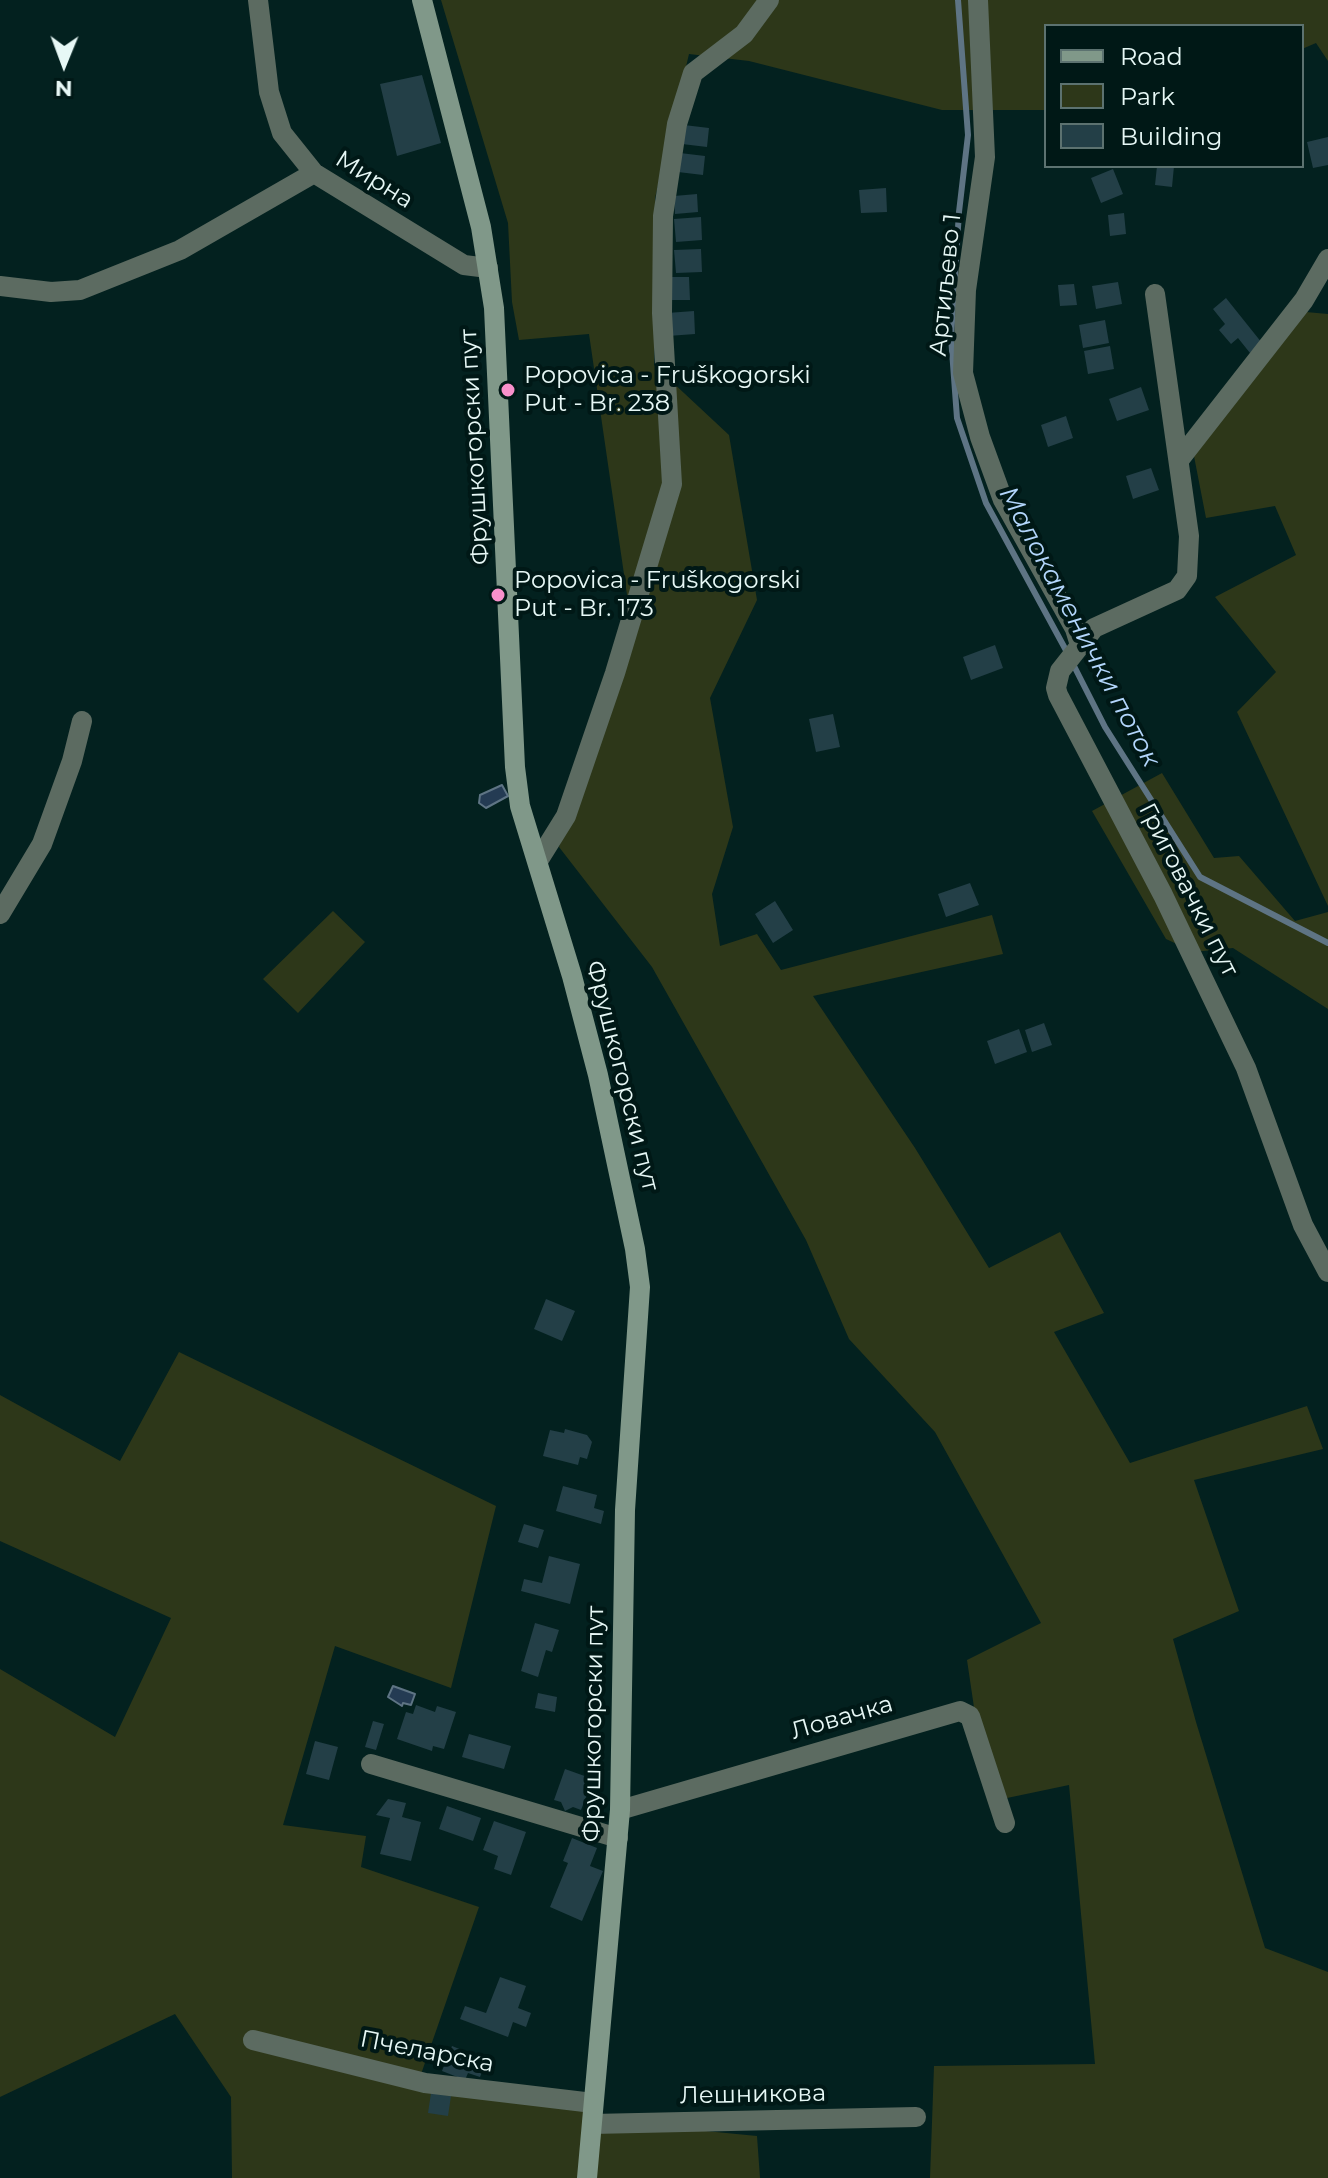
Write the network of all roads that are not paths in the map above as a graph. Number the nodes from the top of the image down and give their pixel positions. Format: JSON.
{"nodes":[{"id":1,"x":258,"y":0,"type":"edge"},
{"id":2,"x":422,"y":0,"type":"edge"},
{"id":3,"x":769,"y":0,"type":"edge"},
{"id":4,"x":978,"y":0,"type":"edge"},
{"id":5,"x":314,"y":173,"type":"junction"},
{"id":6,"x":1328,"y":259,"type":"edge"},
{"id":7,"x":488,"y":268,"type":"junction"},
{"id":8,"x":0,"y":286,"type":"edge"},
{"id":9,"x":1155,"y":294,"type":"dead end"},
{"id":10,"x":1179,"y":460,"type":"junction"},
{"id":11,"x":1080,"y":645,"type":"junction"},
{"id":12,"x":82,"y":721,"type":"dead end"},
{"id":13,"x":538,"y":861,"type":"junction"},
{"id":14,"x":0,"y":914,"type":"edge"},
{"id":15,"x":1328,"y":1272,"type":"edge"},
{"id":16,"x":371,"y":1764,"type":"dead end"},
{"id":17,"x":620,"y":1810,"type":"junction"},
{"id":18,"x":1005,"y":1823,"type":"dead end"},
{"id":19,"x":618,"y":1838,"type":"junction"},
{"id":20,"x":253,"y":2040,"type":"dead end"},
{"id":21,"x":593,"y":2114,"type":"junction"},
{"id":22,"x":916,"y":2117,"type":"dead end"},
{"id":23,"x":587,"y":2178,"type":"edge"}],
"edges":[{"from":1,"to":5,"type":"street","name":"Мирна"},
{"from":2,"to":7,"type":"street","name":"Фрушкогорски пут"},
{"from":3,"to":13,"type":"street"},
{"from":4,"to":11,"type":"street","name":"Артиљево 1"},
{"from":5,"to":7,"type":"street","name":"Мирна"},
{"from":5,"to":8,"type":"street"},
{"from":6,"to":10,"type":"street"},
{"from":7,"to":13,"type":"street","name":"Фрушкогорски пут"},
{"from":9,"to":10,"type":"street","name":"Григовачки пут"},
{"from":10,"to":11,"type":"street","name":"Григовачки пут"},
{"from":11,"to":15,"type":"street","name":"Григовачки пут"},
{"from":12,"to":14,"type":"street"},
{"from":13,"to":17,"type":"street","name":"Фрушкогорски пут"},
{"from":16,"to":19,"type":"street"},
{"from":17,"to":18,"type":"street","name":"Ловачка"},
{"from":17,"to":19,"type":"street","name":"Фрушкогорски пут"},
{"from":19,"to":21,"type":"street","name":"Фрушкогорски пут"},
{"from":20,"to":21,"type":"street","name":"Пчеларска"},
{"from":21,"to":22,"type":"street","name":"Лешникова"},
{"from":21,"to":23,"type":"street","name":"Фрушкогорски пут"}]}
